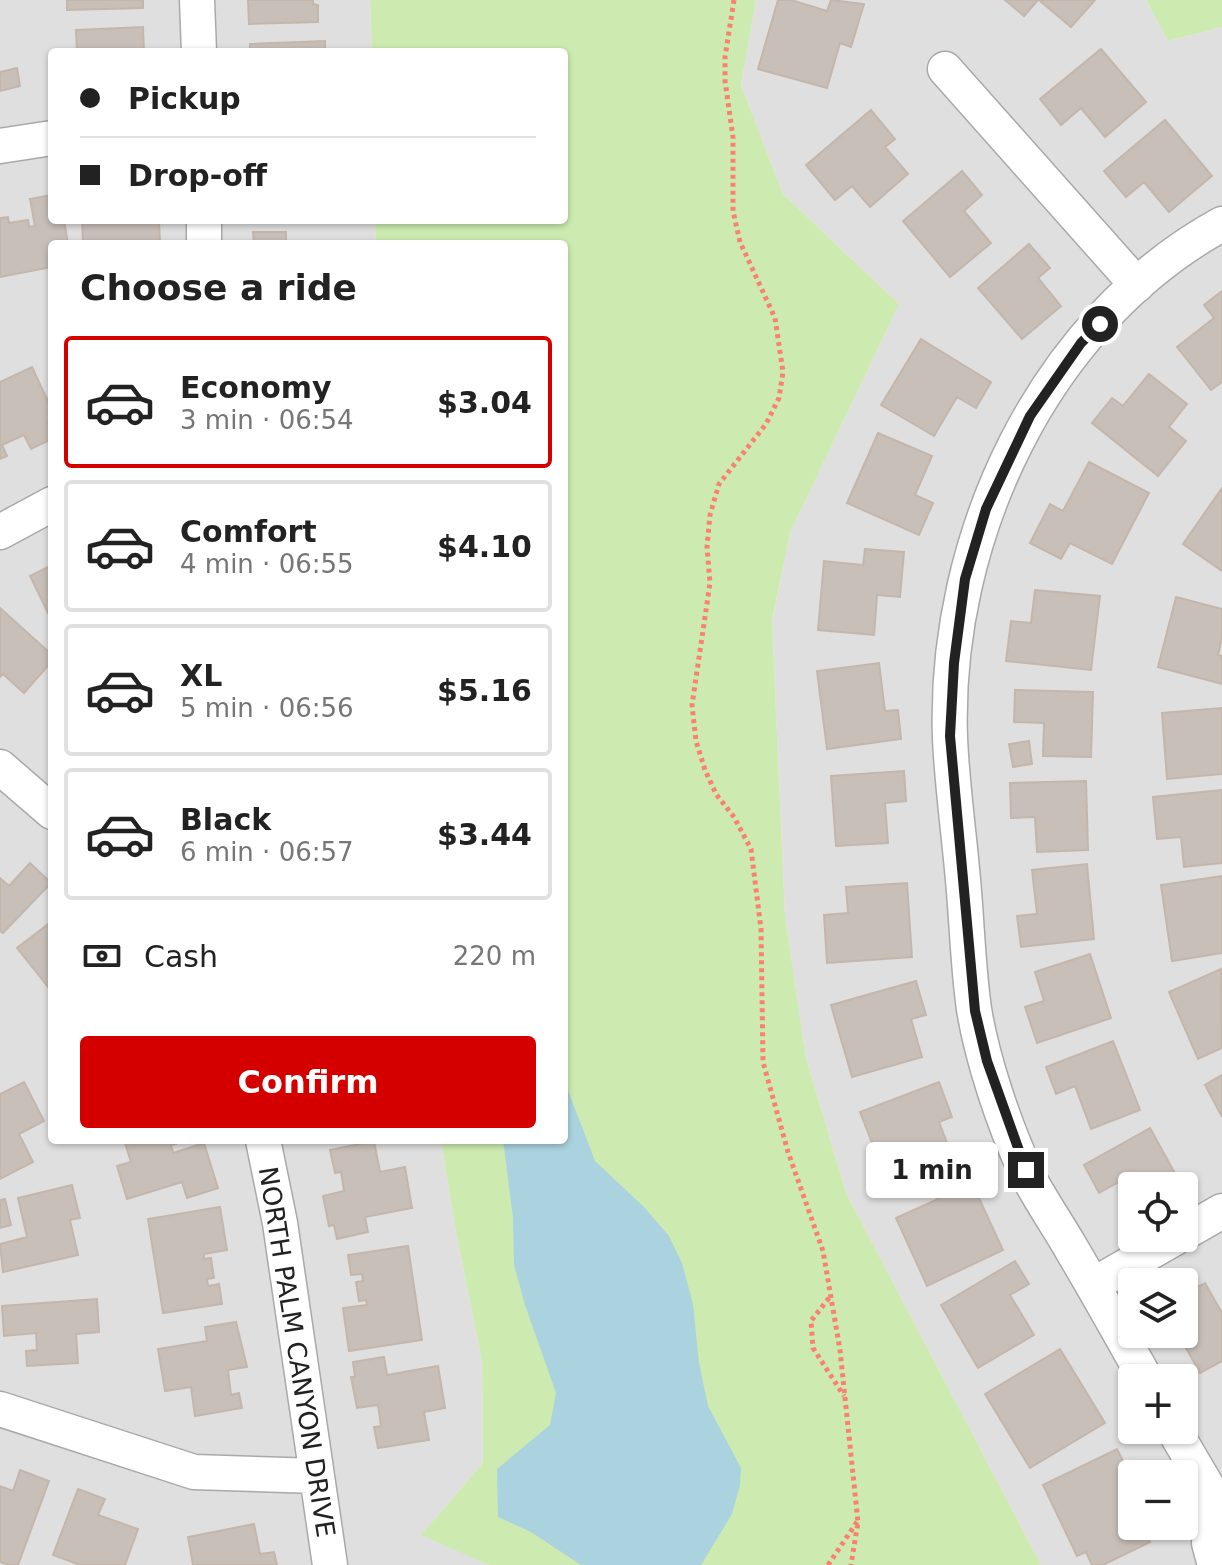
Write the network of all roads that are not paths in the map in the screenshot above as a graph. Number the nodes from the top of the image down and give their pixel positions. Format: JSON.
{"nodes":[{"id":1,"x":197,"y":0,"type":"edge"},
{"id":2,"x":199,"y":48,"type":"edge"},
{"id":3,"x":945,"y":69,"type":"dead end"},
{"id":4,"x":48,"y":139,"type":"edge"},
{"id":5,"x":0,"y":146,"type":"edge"},
{"id":6,"x":1222,"y":224,"type":"edge"},
{"id":7,"x":1137,"y":285,"type":"junction"},
{"id":8,"x":48,"y":506,"type":"edge"},
{"id":9,"x":0,"y":532,"type":"edge"},
{"id":10,"x":0,"y":767,"type":"edge"},
{"id":11,"x":48,"y":809,"type":"edge"},
{"id":12,"x":264,"y":1144,"type":"edge"},
{"id":13,"x":1222,"y":1211,"type":"edge"},
{"id":14,"x":1198,"y":1225,"type":"edge"},
{"id":15,"x":1151,"y":1252,"type":"edge"},
{"id":16,"x":1093,"y":1285,"type":"junction"},
{"id":17,"x":1137,"y":1364,"type":"edge"},
{"id":18,"x":0,"y":1409,"type":"edge"},
{"id":19,"x":1182,"y":1444,"type":"edge"},
{"id":20,"x":317,"y":1476,"type":"junction"},
{"id":21,"x":1218,"y":1507,"type":"edge"},
{"id":22,"x":330,"y":1565,"type":"edge"},
{"id":23,"x":1215,"y":1565,"type":"edge"}],
"edges":[{"from":1,"to":2,"type":"street"},
{"from":3,"to":7,"type":"street"},
{"from":4,"to":5,"type":"street"},
{"from":6,"to":7,"type":"street"},
{"from":7,"to":16,"type":"street"},
{"from":8,"to":9,"type":"street"},
{"from":10,"to":11,"type":"street"},
{"from":12,"to":20,"type":"street","name":"NORTH PALM CANYON DRIVE"},
{"from":13,"to":14,"type":"street"},
{"from":15,"to":16,"type":"street"},
{"from":16,"to":17,"type":"street"},
{"from":18,"to":20,"type":"street"},
{"from":19,"to":21,"type":"street"},
{"from":20,"to":22,"type":"street","name":"NORTH PALM CANYON DRIVE"},
{"from":21,"to":23,"type":"street"}]}
